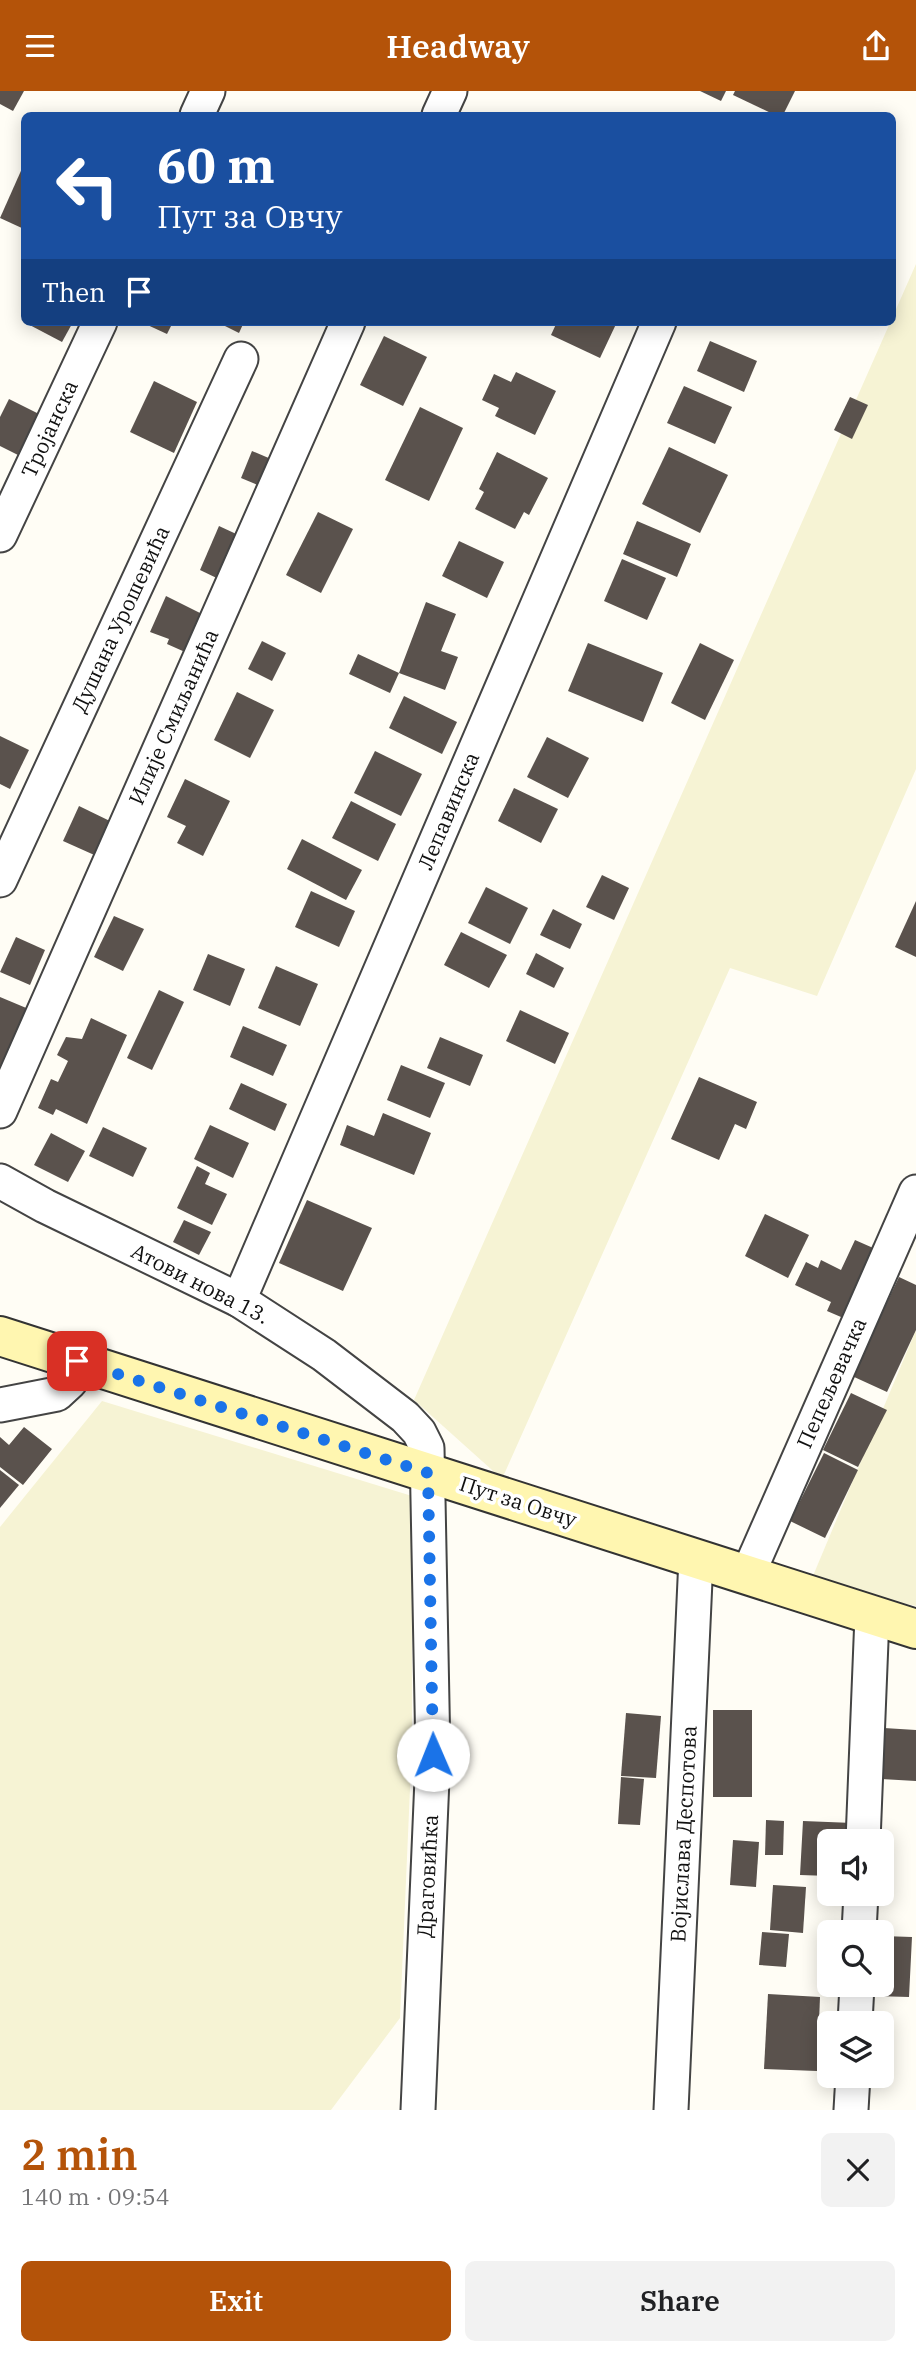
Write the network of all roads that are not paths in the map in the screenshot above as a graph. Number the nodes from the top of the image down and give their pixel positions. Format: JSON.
{"nodes":[{"id":1,"x":208,"y":91,"type":"edge"},
{"id":2,"x":450,"y":91,"type":"edge"},
{"id":3,"x":198,"y":112,"type":"edge"},
{"id":4,"x":440,"y":112,"type":"edge"},
{"id":5,"x":98,"y":326,"type":"edge"},
{"id":6,"x":346,"y":326,"type":"edge"},
{"id":7,"x":657,"y":326,"type":"edge"},
{"id":8,"x":241,"y":359,"type":"dead end"},
{"id":9,"x":0,"y":535,"type":"edge"},
{"id":10,"x":0,"y":880,"type":"edge"},
{"id":11,"x":0,"y":1111,"type":"edge"},
{"id":12,"x":0,"y":1181,"type":"edge"},
{"id":13,"x":916,"y":1192,"type":"edge"},
{"id":14,"x":239,"y":1300,"type":"junction"},
{"id":15,"x":0,"y":1336,"type":"edge"},
{"id":16,"x":77,"y":1361,"type":"junction"},
{"id":17,"x":0,"y":1405,"type":"edge"},
{"id":18,"x":428,"y":1473,"type":"junction"},
{"id":19,"x":696,"y":1558,"type":"junction"},
{"id":20,"x":748,"y":1574,"type":"junction"},
{"id":21,"x":872,"y":1616,"type":"junction"},
{"id":22,"x":916,"y":1629,"type":"edge"},
{"id":23,"x":863,"y":1829,"type":"edge"},
{"id":24,"x":852,"y":2088,"type":"edge"},
{"id":25,"x":418,"y":2110,"type":"edge"},
{"id":26,"x":671,"y":2110,"type":"edge"},
{"id":27,"x":851,"y":2110,"type":"edge"}],
"edges":[{"from":1,"to":3,"type":"street"},
{"from":2,"to":4,"type":"street"},
{"from":5,"to":9,"type":"street","name":"Тројанска"},
{"from":6,"to":11,"type":"street","name":"Илије Смиљанића"},
{"from":7,"to":14,"type":"street","name":"Лепавинска"},
{"from":8,"to":10,"type":"street","name":"Душана Урошевића"},
{"from":12,"to":14,"type":"street","name":"Атови нова 13."},
{"from":13,"to":20,"type":"street","name":"Пепељевачка"},
{"from":14,"to":18,"type":"street","name":"Атови нова 13."},
{"from":15,"to":16,"type":"street","name":"Пут за Овчу"},
{"from":16,"to":17,"type":"street"},
{"from":16,"to":18,"type":"street","name":"Пут за Овчу"},
{"from":18,"to":19,"type":"street","name":"Пут за Овчу"},
{"from":18,"to":25,"type":"street","name":"Драговићка"},
{"from":19,"to":20,"type":"street","name":"Пут за Овчу"},
{"from":19,"to":26,"type":"street","name":"Војислава Деспотова"},
{"from":20,"to":21,"type":"street","name":"Пут за Овчу"},
{"from":21,"to":22,"type":"street","name":"Пут за Овчу"},
{"from":21,"to":23,"type":"street"},
{"from":24,"to":27,"type":"street"}]}
